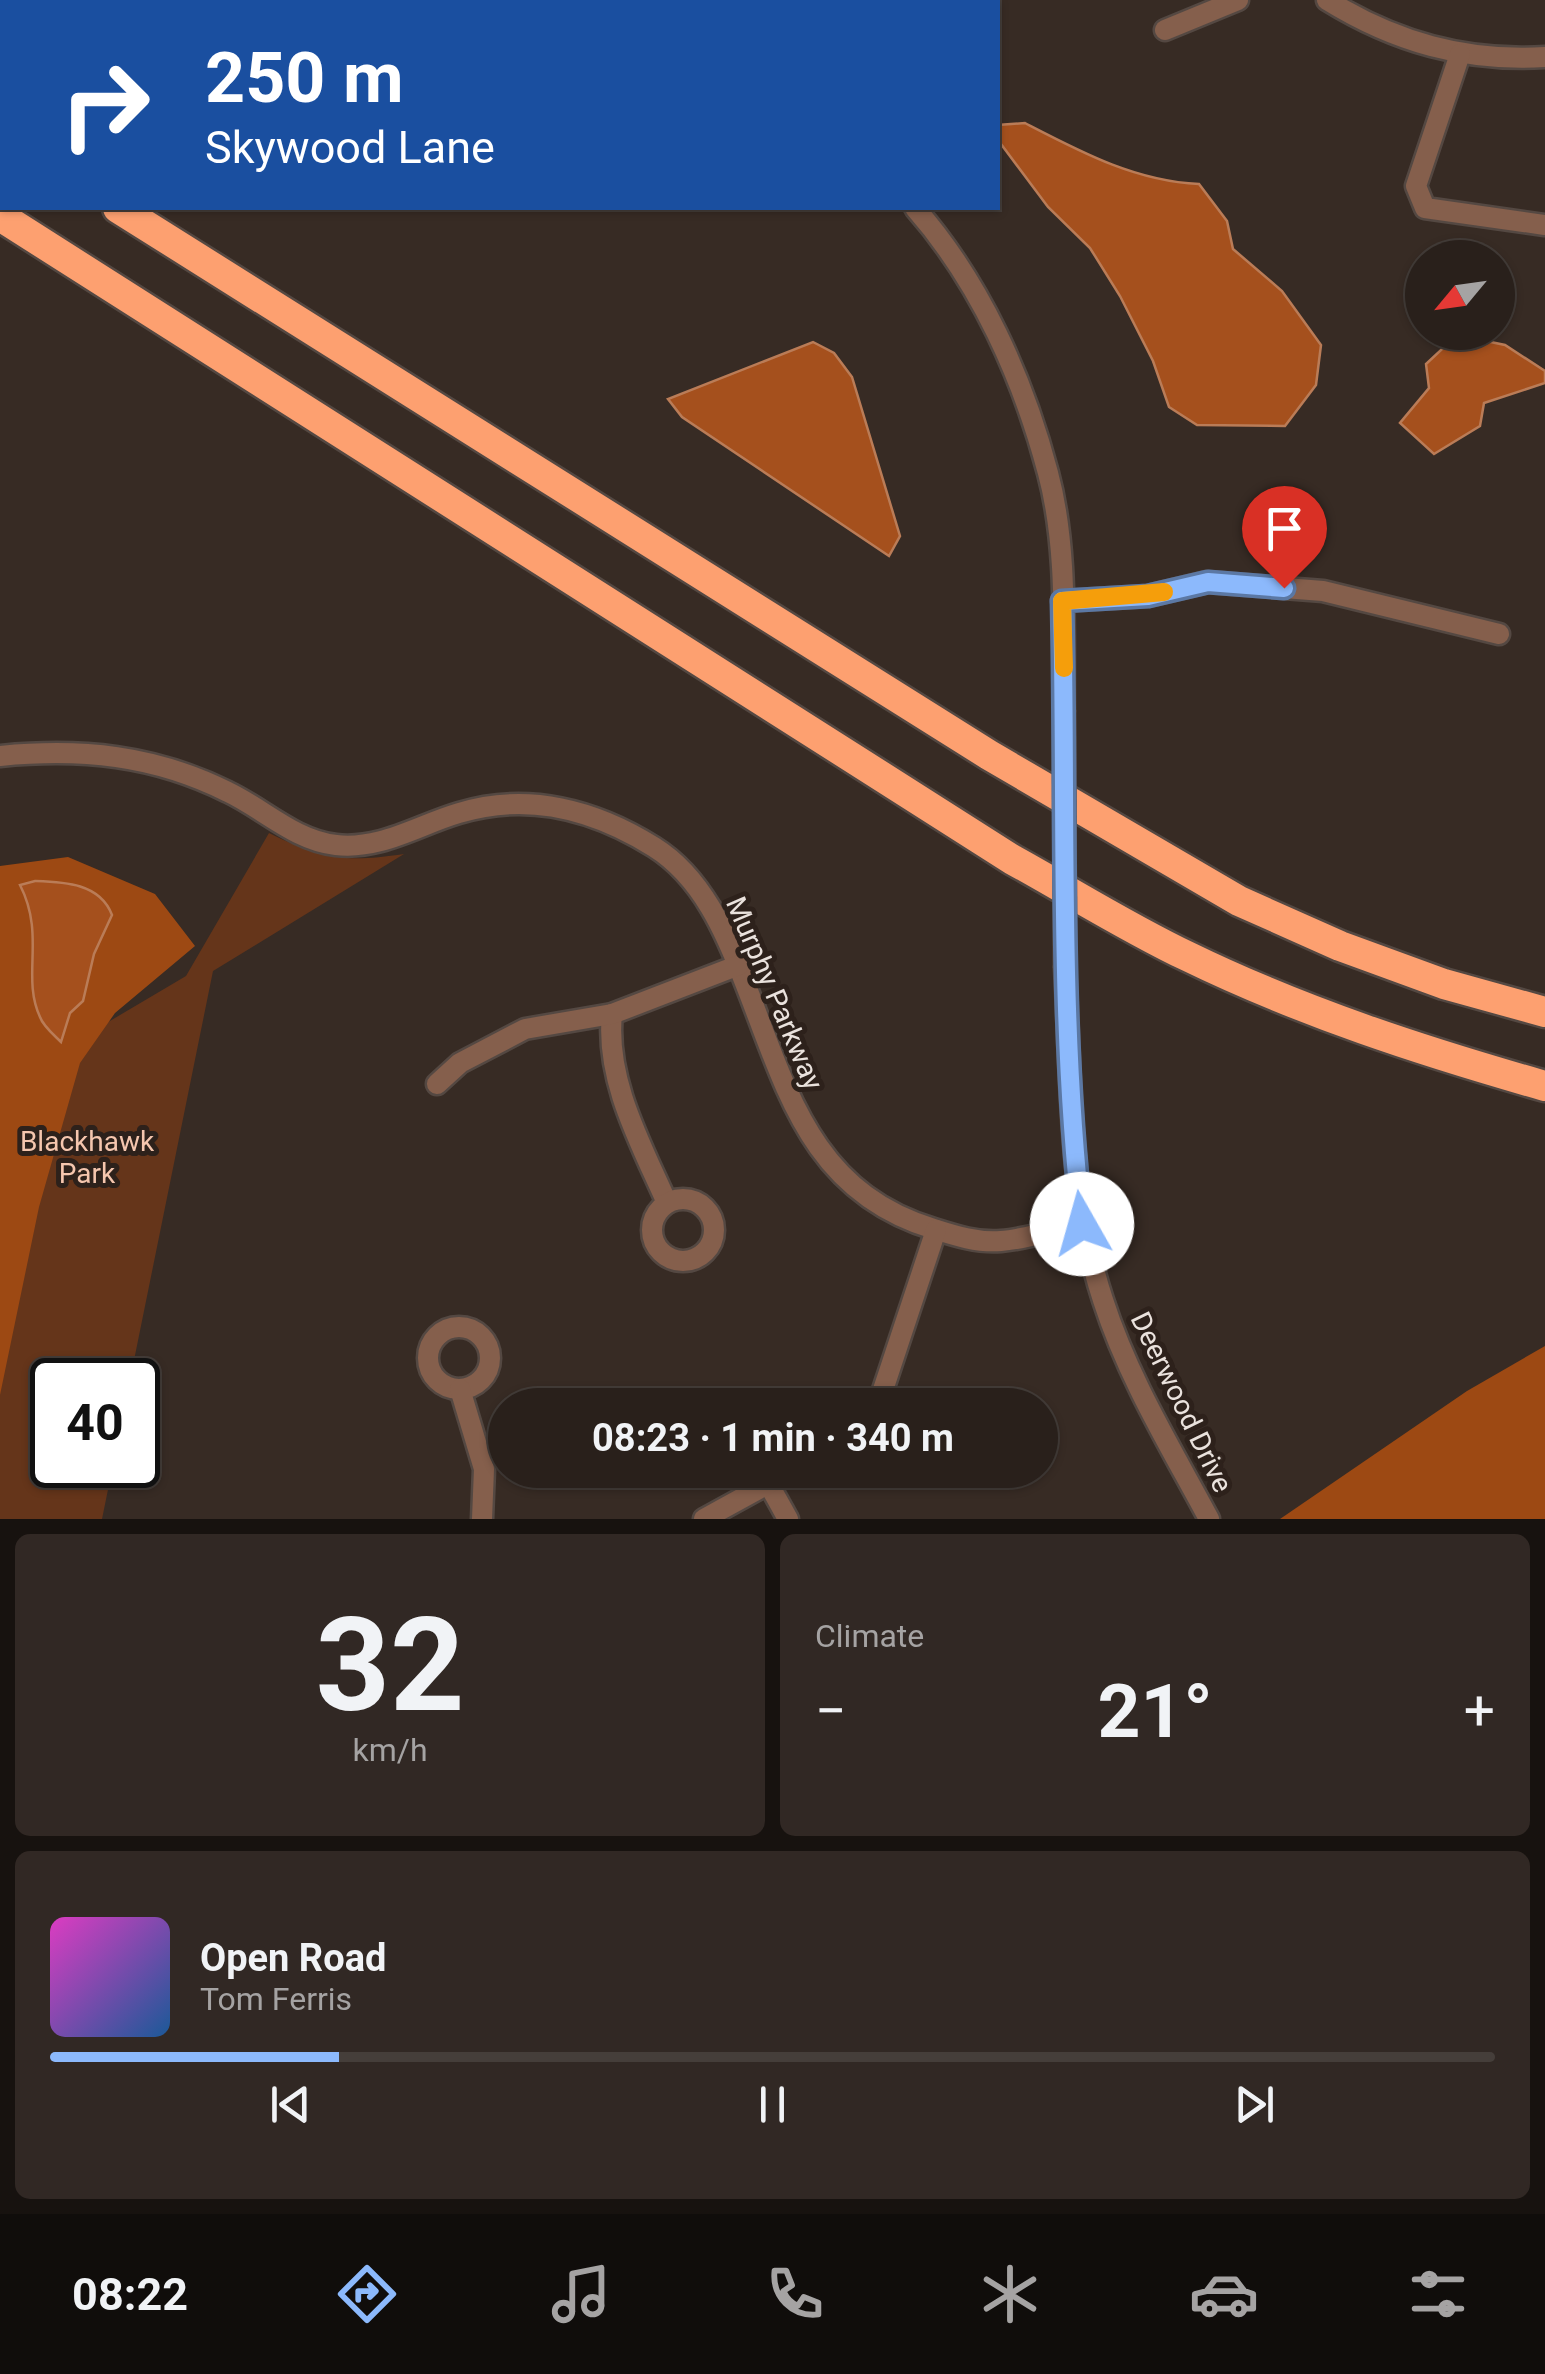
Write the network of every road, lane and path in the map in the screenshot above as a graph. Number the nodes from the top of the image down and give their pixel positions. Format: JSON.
{"nodes":[{"id":1,"x":1238,"y":0,"type":"edge"},
{"id":2,"x":1328,"y":0,"type":"edge"},
{"id":3,"x":1164,"y":30,"type":"dead end"},
{"id":4,"x":1460,"y":54,"type":"junction"},
{"id":5,"x":1545,"y":58,"type":"edge"},
{"id":6,"x":121,"y":210,"type":"edge"},
{"id":7,"x":918,"y":210,"type":"edge"},
{"id":8,"x":0,"y":216,"type":"edge"},
{"id":9,"x":1545,"y":225,"type":"edge"},
{"id":10,"x":1062,"y":601,"type":"junction"},
{"id":11,"x":1498,"y":634,"type":"dead end"},
{"id":12,"x":0,"y":756,"type":"edge"},
{"id":13,"x":1065,"y":889,"type":"junction"},
{"id":14,"x":738,"y":965,"type":"junction"},
{"id":15,"x":1545,"y":1012,"type":"edge"},
{"id":16,"x":612,"y":1014,"type":"junction"},
{"id":17,"x":438,"y":1084,"type":"dead end"},
{"id":18,"x":1545,"y":1086,"type":"edge"},
{"id":19,"x":667,"y":1203,"type":"dead end"},
{"id":20,"x":1082,"y":1224,"type":"junction"},
{"id":21,"x":936,"y":1230,"type":"junction"},
{"id":22,"x":884,"y":1388,"type":"edge"},
{"id":23,"x":460,"y":1389,"type":"dead end"},
{"id":24,"x":761,"y":1488,"type":"edge"},
{"id":25,"x":770,"y":1488,"type":"edge"},
{"id":26,"x":482,"y":1519,"type":"edge"},
{"id":27,"x":704,"y":1519,"type":"edge"},
{"id":28,"x":788,"y":1519,"type":"edge"},
{"id":29,"x":1210,"y":1519,"type":"edge"}],
"edges":[{"from":1,"to":3,"type":"street"},
{"from":2,"to":4,"type":"street"},
{"from":4,"to":5,"type":"street"},
{"from":4,"to":9,"type":"street"},
{"from":6,"to":15,"type":"highway"},
{"from":7,"to":10,"type":"street","name":"Deerwood Drive"},
{"from":8,"to":13,"type":"highway"},
{"from":10,"to":11,"type":"street"},
{"from":10,"to":13,"type":"street","name":"Deerwood Drive","bridge":true},
{"from":12,"to":14,"type":"street","name":"Murphy Parkway"},
{"from":13,"to":18,"type":"highway"},
{"from":13,"to":20,"type":"street","name":"Deerwood Drive","bridge":true},
{"from":14,"to":16,"type":"street"},
{"from":14,"to":21,"type":"street","name":"Murphy Parkway"},
{"from":16,"to":17,"type":"street"},
{"from":16,"to":19,"type":"street"},
{"from":20,"to":21,"type":"street","name":"Murphy Parkway"},
{"from":20,"to":29,"type":"street","name":"Deerwood Drive"},
{"from":21,"to":22,"type":"street"},
{"from":23,"to":26,"type":"street"},
{"from":24,"to":27,"type":"street"},
{"from":25,"to":28,"type":"street"}]}
